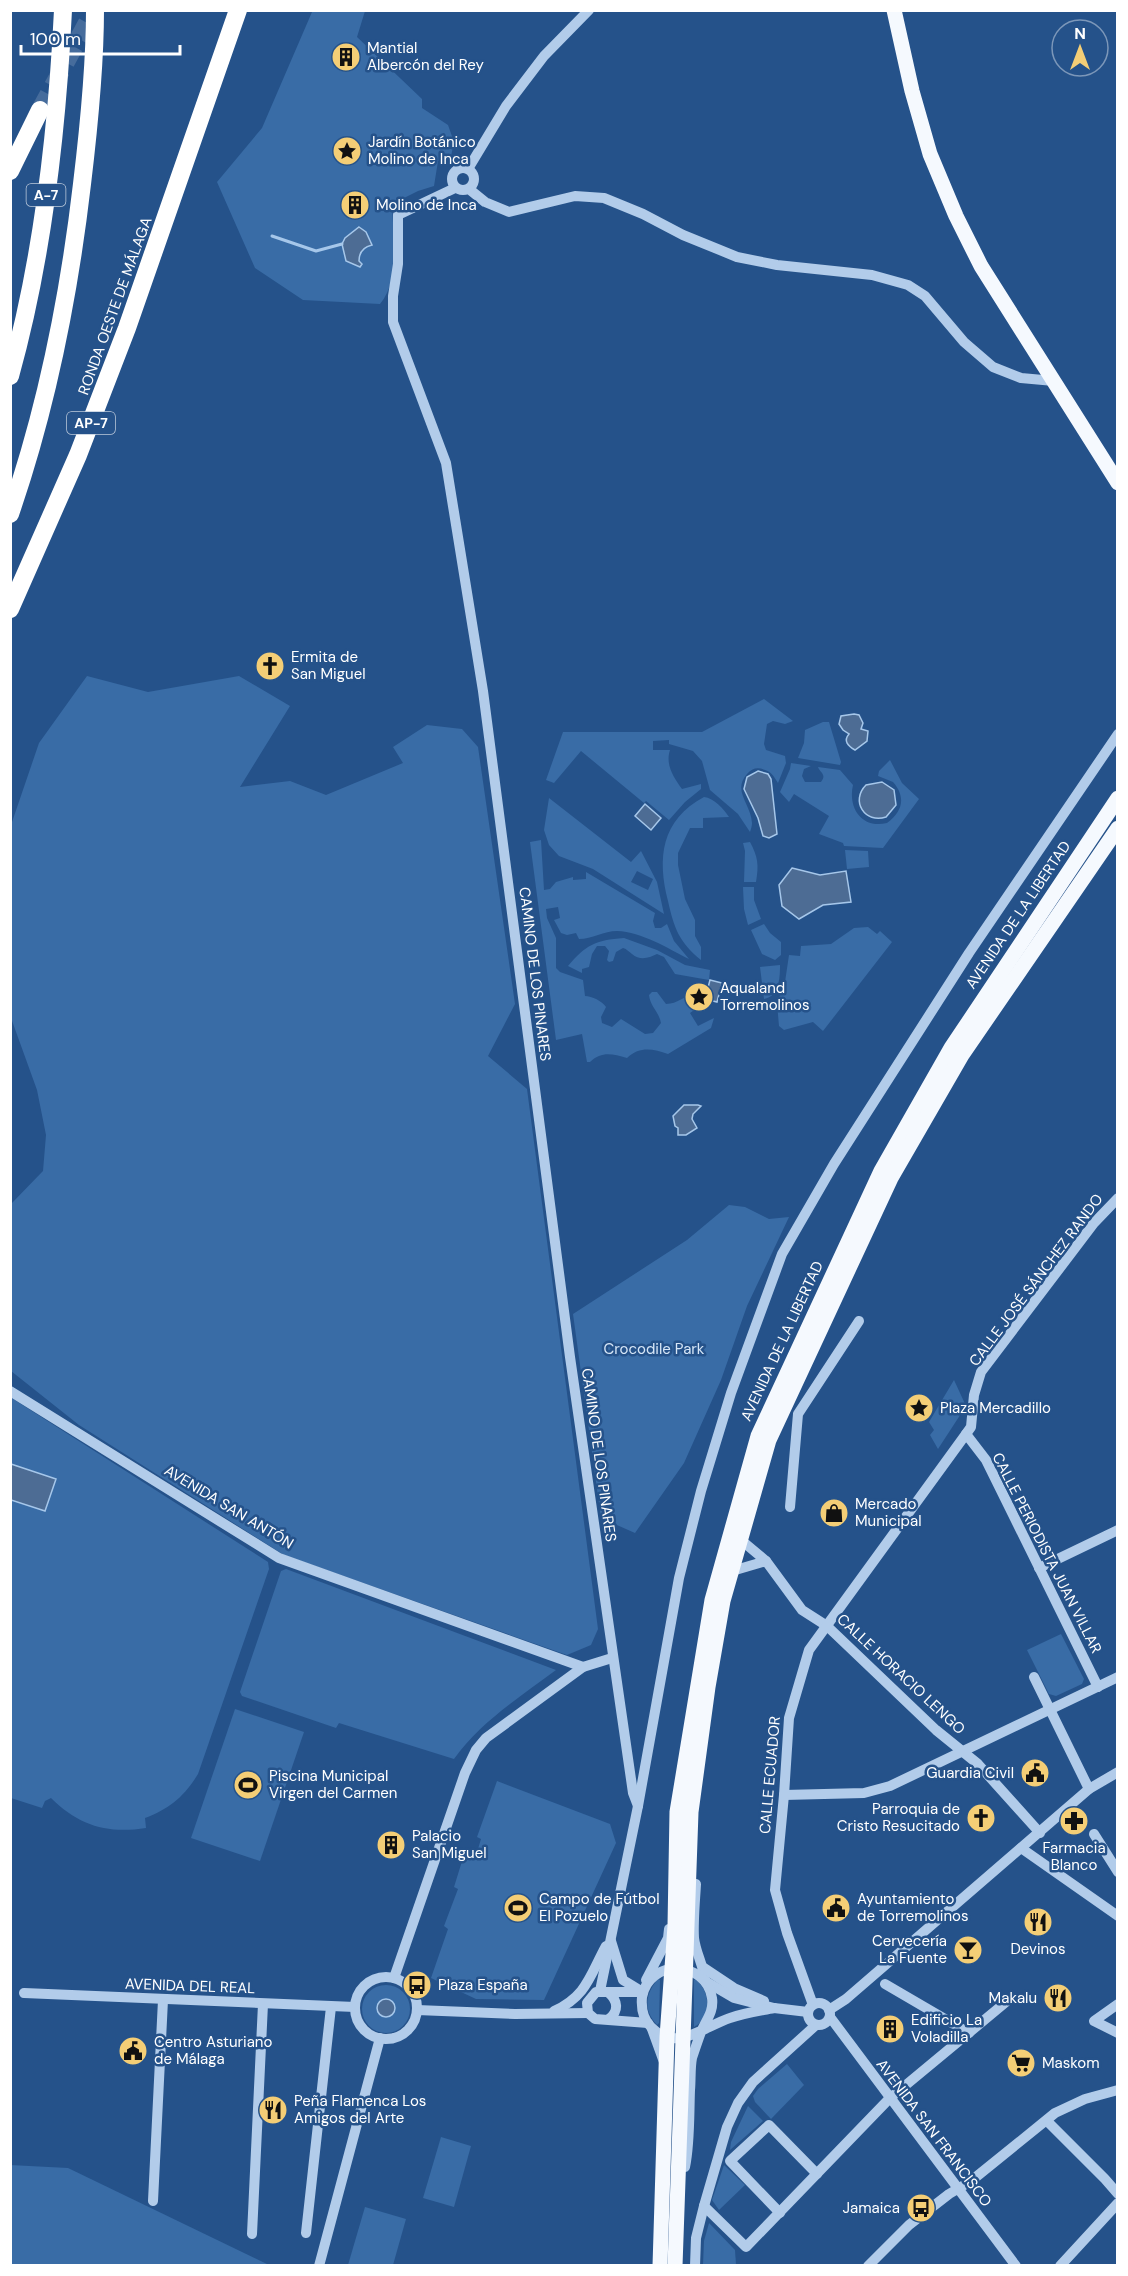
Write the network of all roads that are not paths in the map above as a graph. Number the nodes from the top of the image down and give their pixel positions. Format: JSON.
{"nodes":[{"id":1,"x":63,"y":10,"type":"edge"},
{"id":2,"x":95,"y":10,"type":"edge"},
{"id":3,"x":238,"y":10,"type":"edge"},
{"id":4,"x":589,"y":10,"type":"edge"},
{"id":5,"x":894,"y":10,"type":"edge"},
{"id":6,"x":40,"y":110,"type":"tunnel mouth"},
{"id":7,"x":468,"y":169,"type":"junction"},
{"id":8,"x":10,"y":171,"type":"edge"},
{"id":9,"x":455,"y":188,"type":"junction"},
{"id":10,"x":469,"y":189,"type":"junction"},
{"id":11,"x":10,"y":376,"type":"edge"},
{"id":12,"x":1054,"y":381,"type":"junction"},
{"id":13,"x":1118,"y":483,"type":"edge"},
{"id":14,"x":10,"y":514,"type":"edge"},
{"id":15,"x":10,"y":609,"type":"edge"},
{"id":16,"x":1118,"y":734,"type":"edge"},
{"id":17,"x":1118,"y":798,"type":"edge"},
{"id":18,"x":1118,"y":828,"type":"edge"},
{"id":19,"x":1118,"y":1198,"type":"edge"},
{"id":20,"x":859,"y":1321,"type":"dead end"},
{"id":21,"x":10,"y":1391,"type":"edge"},
{"id":22,"x":972,"y":1416,"type":"joint"},
{"id":23,"x":966,"y":1434,"type":"junction"},
{"id":24,"x":790,"y":1507,"type":"dead end"},
{"id":25,"x":1118,"y":1530,"type":"edge"},
{"id":26,"x":741,"y":1540,"type":"junction"},
{"id":27,"x":766,"y":1561,"type":"junction"},
{"id":28,"x":1039,"y":1568,"type":"junction"},
{"id":29,"x":732,"y":1571,"type":"junction"},
{"id":30,"x":827,"y":1626,"type":"junction"},
{"id":31,"x":612,"y":1658,"type":"junction"},
{"id":32,"x":583,"y":1667,"type":"junction"},
{"id":33,"x":1034,"y":1677,"type":"dead end"},
{"id":34,"x":1118,"y":1677,"type":"edge"},
{"id":35,"x":1098,"y":1687,"type":"junction"},
{"id":36,"x":1050,"y":1711,"type":"junction"},
{"id":37,"x":962,"y":1751,"type":"junction"},
{"id":38,"x":1118,"y":1773,"type":"edge"},
{"id":39,"x":1089,"y":1789,"type":"junction"},
{"id":40,"x":784,"y":1795,"type":"junction"},
{"id":41,"x":638,"y":1806,"type":"junction"},
{"id":42,"x":691,"y":1812,"type":"junction"},
{"id":43,"x":1040,"y":1833,"type":"junction"},
{"id":44,"x":1094,"y":1834,"type":"dead end"},
{"id":45,"x":1021,"y":1848,"type":"junction"},
{"id":46,"x":1118,"y":1872,"type":"edge"},
{"id":47,"x":675,"y":1891,"type":"junction"},
{"id":48,"x":1117,"y":1916,"type":"edge"},
{"id":49,"x":611,"y":1938,"type":"junction"},
{"id":50,"x":678,"y":1968,"type":"junction"},
{"id":51,"x":704,"y":1968,"type":"junction"},
{"id":52,"x":394,"y":1978,"type":"junction"},
{"id":53,"x":705,"y":1981,"type":"junction"},
{"id":54,"x":885,"y":1984,"type":"dead end"},
{"id":55,"x":605,"y":1992,"type":"junction"},
{"id":56,"x":643,"y":1992,"type":"junction"},
{"id":57,"x":24,"y":1993,"type":"dead end"},
{"id":58,"x":163,"y":2000,"type":"junction"},
{"id":59,"x":1006,"y":2002,"type":"dead end"},
{"id":60,"x":263,"y":2004,"type":"junction"},
{"id":61,"x":1118,"y":2004,"type":"edge"},
{"id":62,"x":330,"y":2007,"type":"junction"},
{"id":63,"x":355,"y":2007,"type":"junction"},
{"id":64,"x":774,"y":2008,"type":"junction"},
{"id":65,"x":810,"y":2008,"type":"junction"},
{"id":66,"x":417,"y":2010,"type":"junction"},
{"id":67,"x":549,"y":2013,"type":"junction"},
{"id":68,"x":588,"y":2013,"type":"junction"},
{"id":69,"x":829,"y":2014,"type":"junction"},
{"id":70,"x":609,"y":2019,"type":"junction"},
{"id":71,"x":816,"y":2025,"type":"junction"},
{"id":72,"x":650,"y":2026,"type":"junction"},
{"id":73,"x":702,"y":2030,"type":"junction"},
{"id":74,"x":969,"y":2032,"type":"junction"},
{"id":75,"x":1118,"y":2033,"type":"edge"},
{"id":76,"x":667,"y":2037,"type":"junction"},
{"id":77,"x":380,"y":2038,"type":"junction"},
{"id":78,"x":683,"y":2038,"type":"junction"},
{"id":79,"x":668,"y":2070,"type":"junction"},
{"id":80,"x":1118,"y":2090,"type":"edge"},
{"id":81,"x":889,"y":2099,"type":"junction"},
{"id":82,"x":1047,"y":2121,"type":"junction"},
{"id":83,"x":817,"y":2174,"type":"junction"},
{"id":84,"x":957,"y":2188,"type":"junction"},
{"id":85,"x":1118,"y":2194,"type":"edge"},
{"id":86,"x":677,"y":2199,"type":"junction"},
{"id":87,"x":153,"y":2201,"type":"dead end"},
{"id":88,"x":1118,"y":2203,"type":"edge"},
{"id":89,"x":704,"y":2206,"type":"junction"},
{"id":90,"x":780,"y":2213,"type":"junction"},
{"id":91,"x":306,"y":2233,"type":"dead end"},
{"id":92,"x":252,"y":2234,"type":"dead end"},
{"id":93,"x":319,"y":2265,"type":"edge"},
{"id":94,"x":660,"y":2265,"type":"edge"},
{"id":95,"x":675,"y":2265,"type":"edge"},
{"id":96,"x":695,"y":2265,"type":"edge"},
{"id":97,"x":868,"y":2265,"type":"edge"},
{"id":98,"x":1016,"y":2265,"type":"edge"},
{"id":99,"x":1060,"y":2265,"type":"edge"}],
"edges":[{"from":1,"to":11,"type":"highway","number":"A-7"},
{"from":2,"to":14,"type":"highway","number":"A-7"},
{"from":3,"to":15,"type":"highway","name":"RONDA OESTE DE MÁLAGA","number":"AP-7"},
{"from":4,"to":7,"type":"street"},
{"from":5,"to":12,"type":"main road"},
{"from":6,"to":8,"type":"highway"},
{"from":7,"to":9,"type":"street"},
{"from":7,"to":10,"type":"street"},
{"from":9,"to":10,"type":"street"},
{"from":9,"to":31,"type":"street","name":"CAMINO DE LOS PINARES"},
{"from":10,"to":12,"type":"street"},
{"from":12,"to":13,"type":"main road"},
{"from":16,"to":41,"type":"street"},
{"from":17,"to":47,"type":"main road","name":"AVENIDA DE LA LIBERTAD"},
{"from":18,"to":26,"type":"main road","name":"AVENIDA DE LA LIBERTAD"},
{"from":19,"to":22,"type":"street","name":"CALLE JOSÉ SÁNCHEZ RANDO"},
{"from":20,"to":24,"type":"street"},
{"from":21,"to":32,"type":"street","name":"AVENIDA SAN ANTÓN"},
{"from":22,"to":23,"type":"street","name":"CALLE ECUADOR"},
{"from":23,"to":28,"type":"street","name":"CALLE PERIODISTA JUAN VILLAR"},
{"from":23,"to":30,"type":"street","name":"CALLE ECUADOR"},
{"from":25,"to":28,"type":"street"},
{"from":26,"to":27,"type":"street","name":"CALLE HORACIO LENGO"},
{"from":26,"to":29,"type":"main road","name":"AVENIDA DE LA LIBERTAD"},
{"from":27,"to":29,"type":"street"},
{"from":27,"to":30,"type":"street","name":"CALLE HORACIO LENGO"},
{"from":28,"to":35,"type":"street","name":"CALLE PERIODISTA JUAN VILLAR"},
{"from":29,"to":42,"type":"main road","name":"AVENIDA DE LA LIBERTAD"},
{"from":30,"to":37,"type":"street","name":"CALLE HORACIO LENGO"},
{"from":30,"to":40,"type":"street","name":"CALLE ECUADOR"},
{"from":31,"to":32,"type":"street"},
{"from":31,"to":41,"type":"street","name":"CAMINO DE LOS PINARES"},
{"from":32,"to":52,"type":"street"},
{"from":33,"to":36,"type":"street"},
{"from":34,"to":35,"type":"street"},
{"from":35,"to":36,"type":"street"},
{"from":36,"to":37,"type":"street"},
{"from":36,"to":39,"type":"street"},
{"from":37,"to":40,"type":"street"},
{"from":37,"to":43,"type":"street","name":"CALLE HORACIO LENGO"},
{"from":38,"to":39,"type":"street"},
{"from":39,"to":43,"type":"street"},
{"from":40,"to":65,"type":"street","name":"CALLE ECUADOR"},
{"from":41,"to":49,"type":"street"},
{"from":42,"to":50,"type":"main road","name":"AVENIDA DE LA LIBERTAD"},
{"from":42,"to":51,"type":"street"},
{"from":43,"to":45,"type":"street"},
{"from":44,"to":46,"type":"street"},
{"from":45,"to":48,"type":"street"},
{"from":45,"to":69,"type":"street"},
{"from":47,"to":50,"type":"main road","name":"AVENIDA DE LA LIBERTAD"},
{"from":47,"to":56,"type":"street"},
{"from":49,"to":55,"type":"street"},
{"from":49,"to":56,"type":"street"},
{"from":49,"to":67,"type":"street"},
{"from":50,"to":53,"type":"street"},
{"from":50,"to":56,"type":"street"},
{"from":50,"to":76,"type":"main road","name":"AVENIDA DE LA LIBERTAD"},
{"from":50,"to":78,"type":"main road"},
{"from":51,"to":53,"type":"street"},
{"from":51,"to":64,"type":"street"},
{"from":52,"to":63,"type":"street"},
{"from":52,"to":66,"type":"street"},
{"from":53,"to":64,"type":"street"},
{"from":53,"to":73,"type":"street"},
{"from":54,"to":74,"type":"street"},
{"from":55,"to":56,"type":"street"},
{"from":55,"to":68,"type":"street"},
{"from":55,"to":70,"type":"street"},
{"from":56,"to":72,"type":"street"},
{"from":57,"to":58,"type":"street","name":"AVENIDA DEL REAL"},
{"from":58,"to":60,"type":"street","name":"AVENIDA DEL REAL"},
{"from":58,"to":87,"type":"street"},
{"from":59,"to":74,"type":"street"},
{"from":60,"to":62,"type":"street","name":"AVENIDA DEL REAL"},
{"from":60,"to":92,"type":"street"},
{"from":61,"to":75,"type":"street"},
{"from":62,"to":63,"type":"street","name":"AVENIDA DEL REAL"},
{"from":62,"to":91,"type":"street"},
{"from":63,"to":77,"type":"street"},
{"from":64,"to":65,"type":"street"},
{"from":64,"to":73,"type":"street"},
{"from":65,"to":69,"type":"street"},
{"from":65,"to":71,"type":"street"},
{"from":66,"to":67,"type":"street"},
{"from":66,"to":77,"type":"street"},
{"from":67,"to":68,"type":"street"},
{"from":68,"to":70,"type":"street"},
{"from":69,"to":71,"type":"street"},
{"from":69,"to":81,"type":"street","name":"AVENIDA SAN FRANCISCO"},
{"from":70,"to":72,"type":"street"},
{"from":71,"to":89,"type":"street"},
{"from":72,"to":76,"type":"street"},
{"from":72,"to":79,"type":"street"},
{"from":73,"to":78,"type":"street"},
{"from":73,"to":86,"type":"street"},
{"from":74,"to":81,"type":"street"},
{"from":76,"to":78,"type":"street"},
{"from":76,"to":79,"type":"main road","name":"AVENIDA DE LA LIBERTAD"},
{"from":77,"to":93,"type":"street"},
{"from":78,"to":86,"type":"main road"},
{"from":79,"to":94,"type":"main road","name":"AVENIDA DE LA LIBERTAD"},
{"from":80,"to":82,"type":"street"},
{"from":81,"to":83,"type":"street"},
{"from":81,"to":84,"type":"street","name":"AVENIDA SAN FRANCISCO"},
{"from":82,"to":84,"type":"street"},
{"from":82,"to":85,"type":"street"},
{"from":83,"to":90,"type":"street"},
{"from":83,"to":90,"type":"street"},
{"from":84,"to":97,"type":"street"},
{"from":84,"to":98,"type":"street","name":"AVENIDA SAN FRANCISCO"},
{"from":86,"to":95,"type":"main road"},
{"from":88,"to":99,"type":"street"},
{"from":89,"to":90,"type":"street"},
{"from":89,"to":96,"type":"street"}]}
